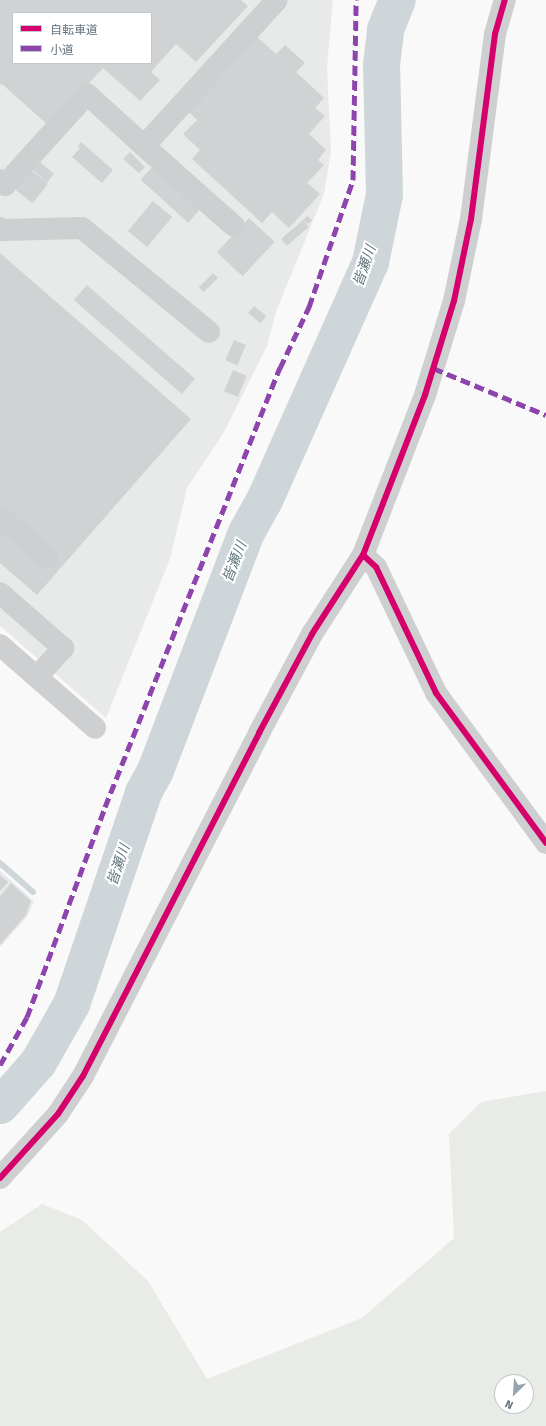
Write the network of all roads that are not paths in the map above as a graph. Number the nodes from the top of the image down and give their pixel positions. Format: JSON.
{"nodes":[{"id":1,"x":505,"y":0,"type":"edge"},
{"id":2,"x":270,"y":3,"type":"edge"},
{"id":3,"x":144,"y":146,"type":"junction"},
{"id":4,"x":0,"y":180,"type":"edge"},
{"id":5,"x":234,"y":226,"type":"dead end"},
{"id":6,"x":0,"y":228,"type":"edge"},
{"id":7,"x":209,"y":332,"type":"dead end"},
{"id":8,"x":0,"y":517,"type":"edge"},
{"id":9,"x":363,"y":555,"type":"junction"},
{"id":10,"x":47,"y":557,"type":"dead end"},
{"id":11,"x":0,"y":593,"type":"edge"},
{"id":12,"x":0,"y":646,"type":"edge"},
{"id":13,"x":37,"y":677,"type":"junction"},
{"id":14,"x":94,"y":728,"type":"dead end"},
{"id":15,"x":546,"y":843,"type":"edge"},
{"id":16,"x":4,"y":1169,"type":"edge"}],
"edges":[{"from":1,"to":9,"type":"street"},
{"from":2,"to":3,"type":"street"},
{"from":3,"to":4,"type":"street"},
{"from":3,"to":5,"type":"street"},
{"from":6,"to":7,"type":"street"},
{"from":8,"to":10,"type":"street"},
{"from":9,"to":15,"type":"street"},
{"from":9,"to":16,"type":"street"},
{"from":11,"to":13,"type":"street"},
{"from":12,"to":13,"type":"street"},
{"from":13,"to":14,"type":"street"}]}
